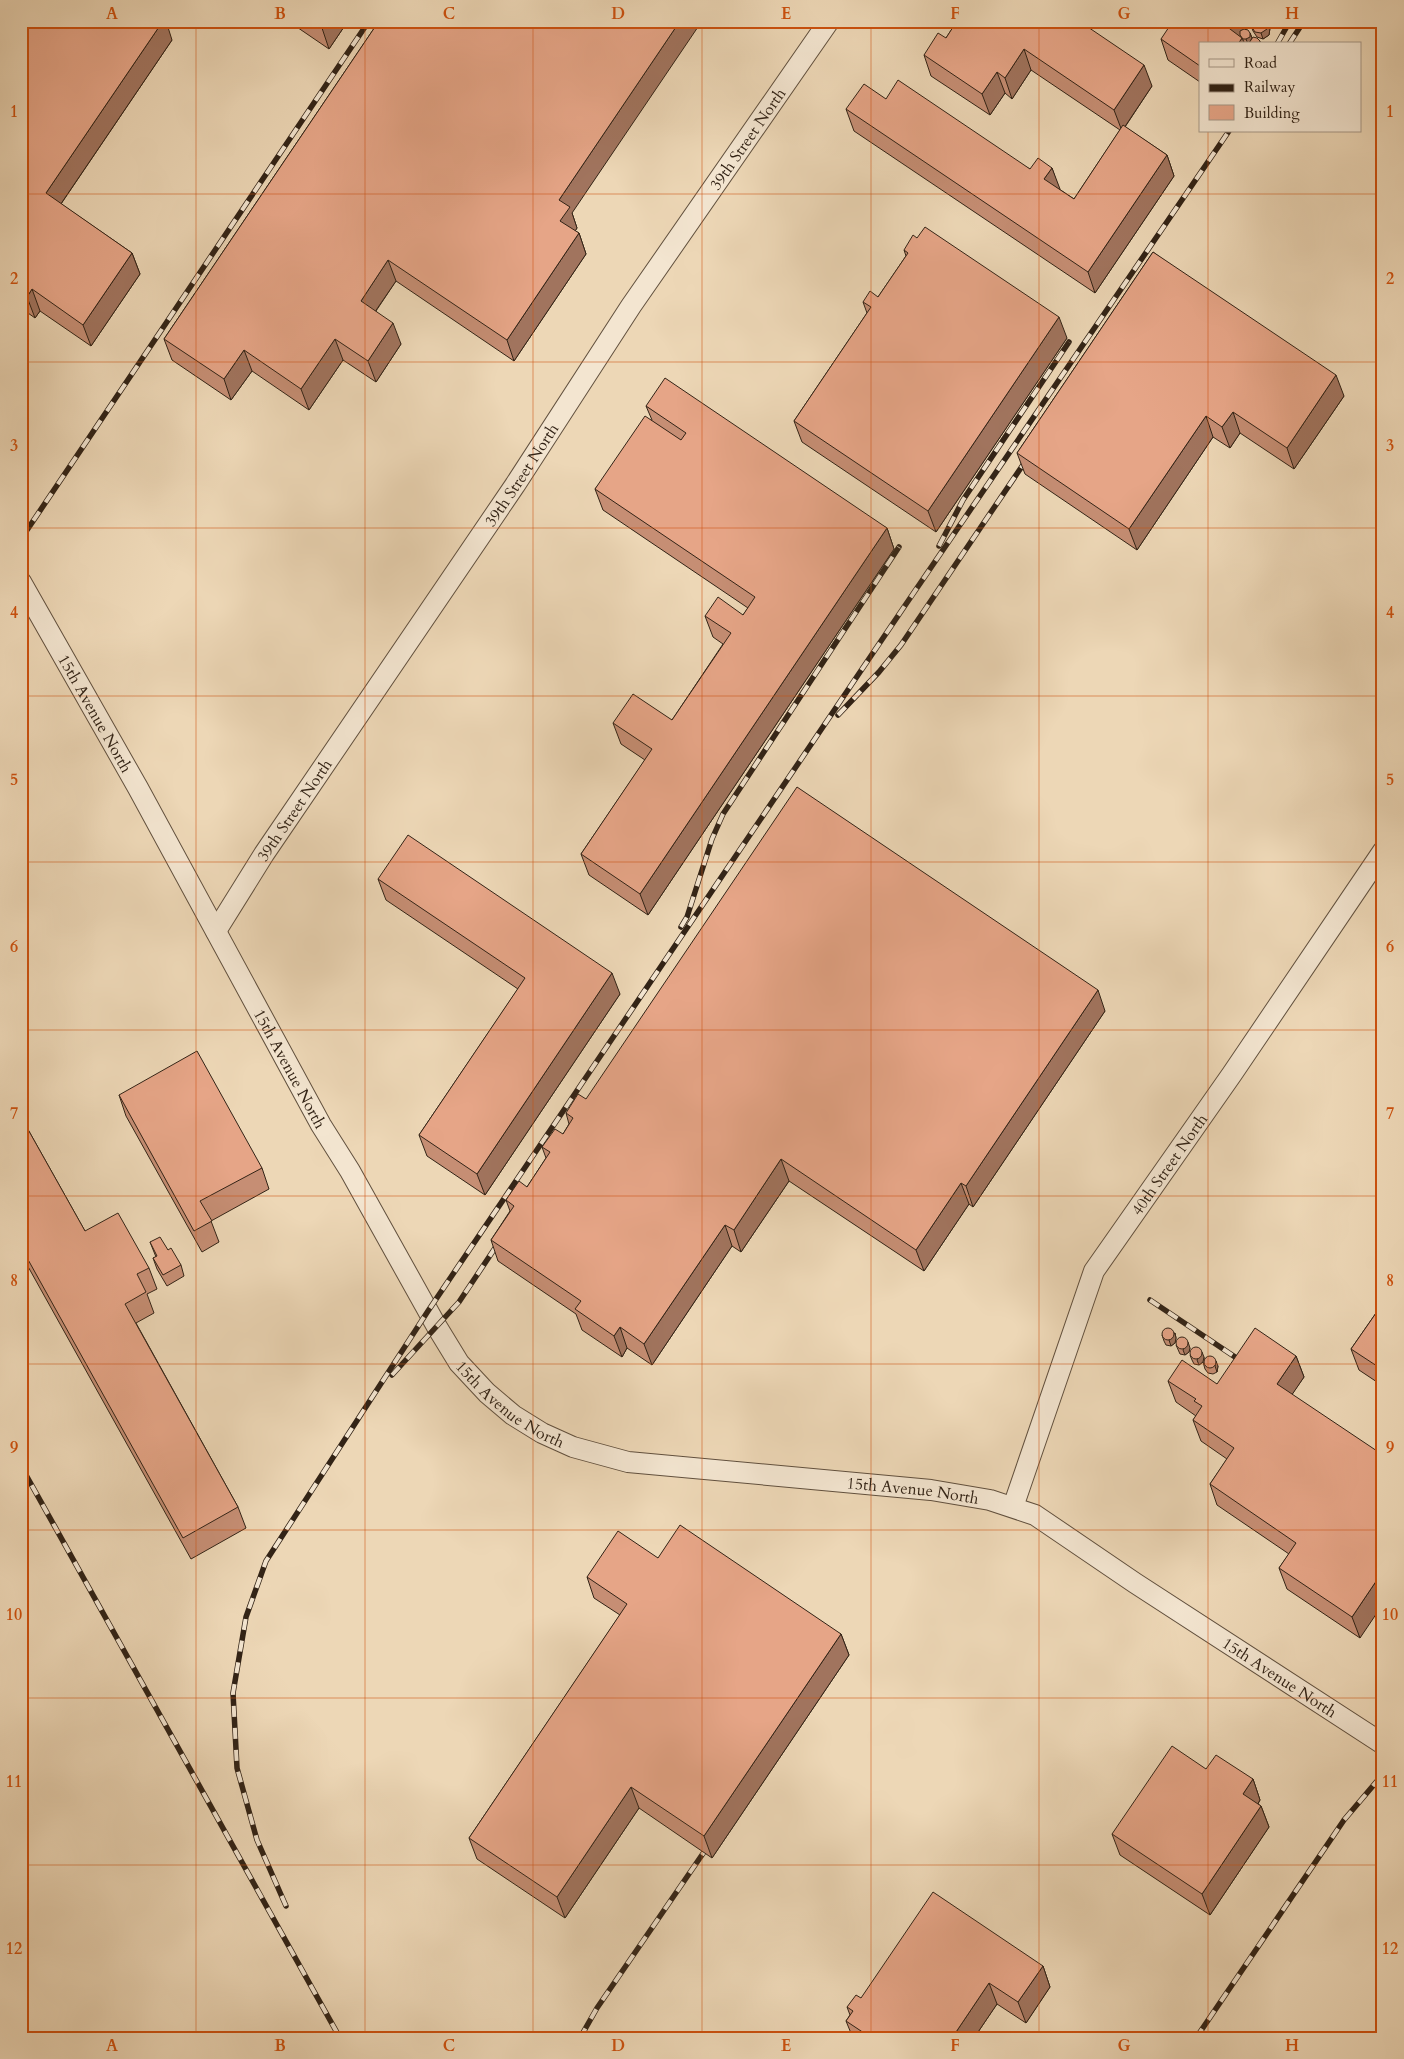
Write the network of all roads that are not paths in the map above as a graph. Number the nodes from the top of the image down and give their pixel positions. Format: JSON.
{"nodes":[{"id":1,"x":829,"y":21,"type":"edge"},
{"id":2,"x":21,"y":582,"type":"edge"},
{"id":3,"x":1383,"y":851,"type":"edge"},
{"id":4,"x":216,"y":931,"type":"junction"},
{"id":5,"x":1012,"y":1507,"type":"junction"},
{"id":6,"x":1383,"y":1744,"type":"edge"}],
"edges":[{"from":1,"to":4,"type":"street","name":"39th Street North"},
{"from":2,"to":4,"type":"street","name":"15th Avenue North"},
{"from":3,"to":5,"type":"street","name":"40th Street North"},
{"from":4,"to":5,"type":"street","name":"15th Avenue North"},
{"from":5,"to":6,"type":"street","name":"15th Avenue North"}]}
